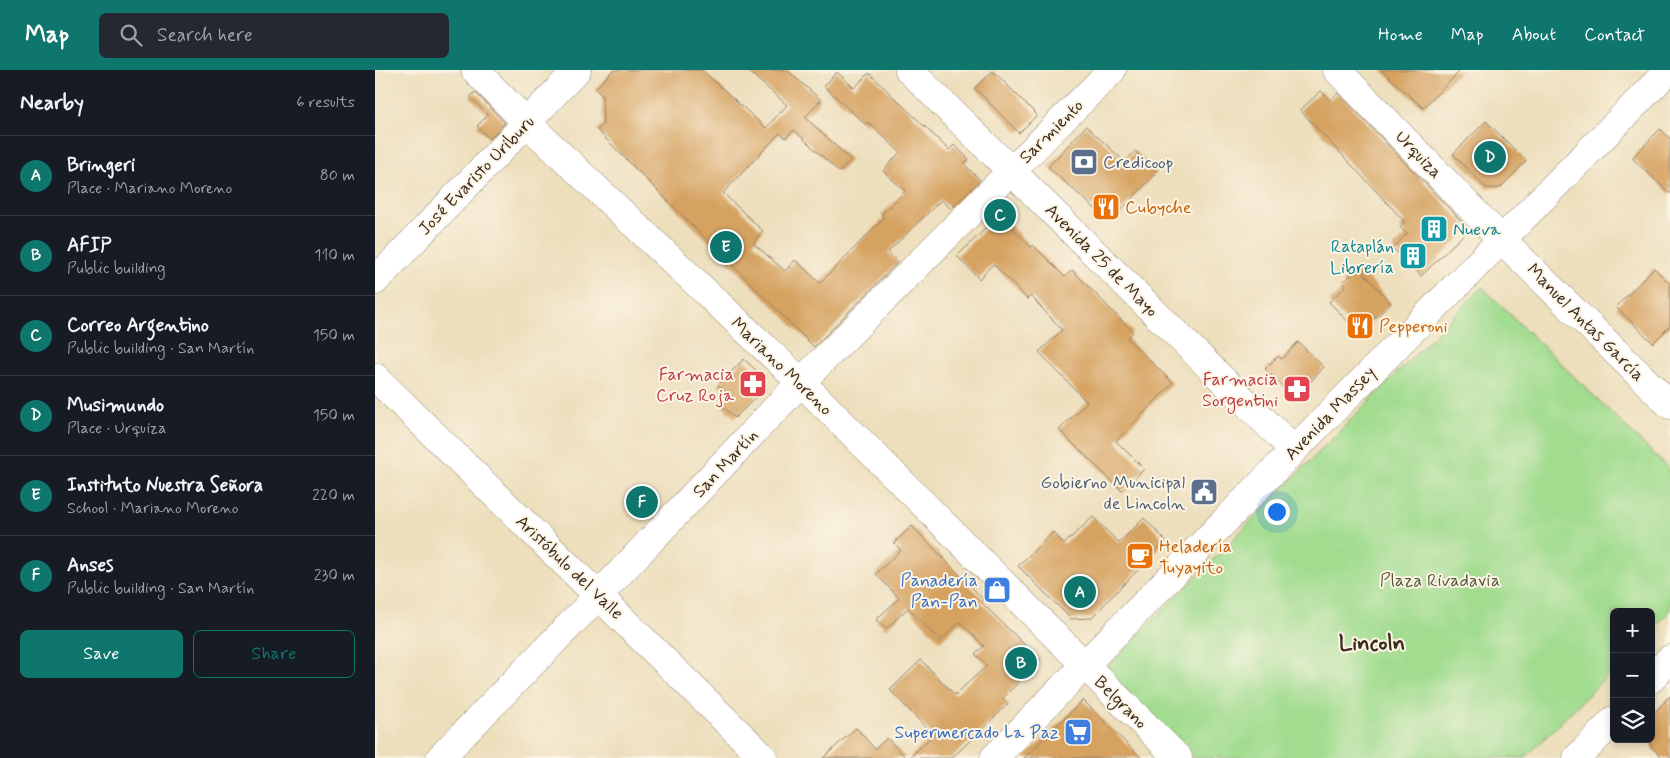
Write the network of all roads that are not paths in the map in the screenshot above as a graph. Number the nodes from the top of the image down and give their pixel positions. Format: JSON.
{"nodes":[{"id":1,"x":475,"y":70,"type":"edge"},
{"id":2,"x":577,"y":70,"type":"edge"},
{"id":3,"x":909,"y":70,"type":"edge"},
{"id":4,"x":1112,"y":70,"type":"edge"},
{"id":5,"x":1337,"y":70,"type":"edge"},
{"id":6,"x":1669,"y":70,"type":"edge"},
{"id":7,"x":527,"y":123,"type":"junction"},
{"id":8,"x":1011,"y":170,"type":"junction"},
{"id":9,"x":1501,"y":239,"type":"junction"},
{"id":10,"x":375,"y":281,"type":"edge"},
{"id":11,"x":375,"y":377,"type":"edge"},
{"id":12,"x":801,"y":382,"type":"junction"},
{"id":13,"x":1670,"y":405,"type":"edge"},
{"id":14,"x":1294,"y":450,"type":"junction"},
{"id":15,"x":599,"y":595,"type":"junction"},
{"id":16,"x":1670,"y":659,"type":"edge"},
{"id":17,"x":1085,"y":666,"type":"junction"},
{"id":18,"x":1655,"y":676,"type":"edge"},
{"id":19,"x":1610,"y":726,"type":"edge"},
{"id":20,"x":1594,"y":752,"type":"edge"},
{"id":21,"x":440,"y":758,"type":"edge"},
{"id":22,"x":764,"y":758,"type":"edge"},
{"id":23,"x":994,"y":758,"type":"edge"},
{"id":24,"x":1177,"y":758,"type":"edge"}],
"edges":[{"from":1,"to":7,"type":"street","name":"Mariano Moreno"},
{"from":2,"to":7,"type":"street","name":"José Evaristo Uriburu"},
{"from":3,"to":8,"type":"street","name":"Avenida 25 de Mayo"},
{"from":4,"to":8,"type":"street","name":"Sarmiento"},
{"from":5,"to":9,"type":"street","name":"Urquiza"},
{"from":6,"to":9,"type":"street","name":"Avenida Massey"},
{"from":7,"to":10,"type":"street","name":"José Evaristo Uriburu"},
{"from":7,"to":12,"type":"street","name":"Mariano Moreno"},
{"from":8,"to":12,"type":"street","name":"San Martín"},
{"from":8,"to":14,"type":"street","name":"Avenida 25 de Mayo"},
{"from":9,"to":13,"type":"street","name":"Manuel Antas García"},
{"from":9,"to":14,"type":"street","name":"Avenida Massey"},
{"from":11,"to":15,"type":"street","name":"Aristóbulo del Valle"},
{"from":12,"to":15,"type":"street","name":"San Martín"},
{"from":12,"to":17,"type":"street","name":"Mariano Moreno"},
{"from":14,"to":17,"type":"street","name":"Avenida Massey"},
{"from":15,"to":21,"type":"street","name":"San Martín"},
{"from":15,"to":22,"type":"street","name":"Aristóbulo del Valle"},
{"from":16,"to":18,"type":"street"},
{"from":17,"to":23,"type":"street","name":"Avenida Massey"},
{"from":17,"to":24,"type":"street","name":"Belgrano"},
{"from":19,"to":20,"type":"street"}]}
